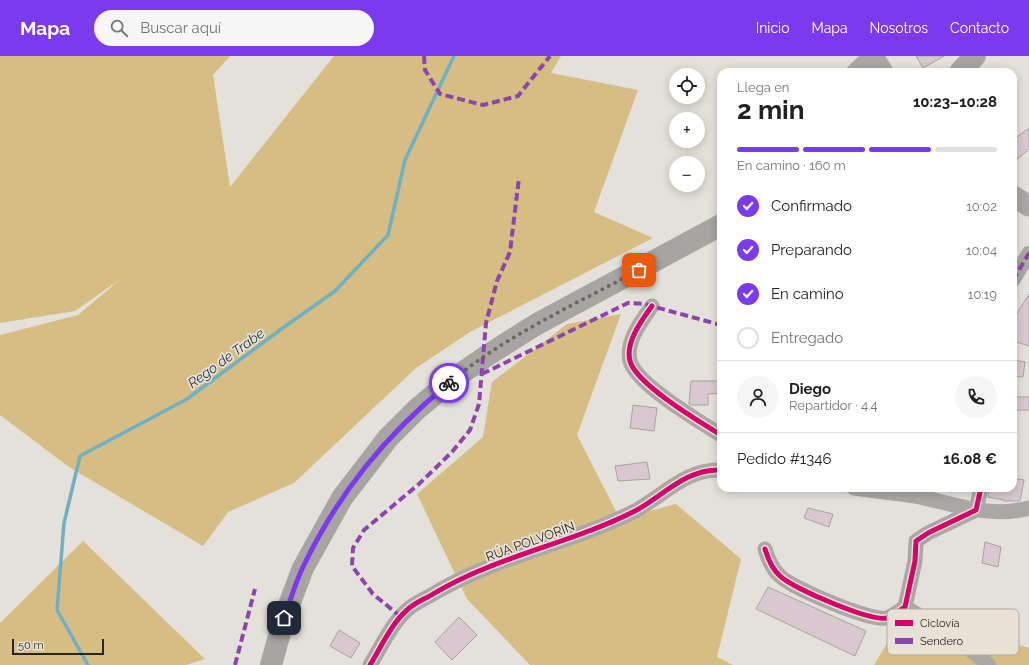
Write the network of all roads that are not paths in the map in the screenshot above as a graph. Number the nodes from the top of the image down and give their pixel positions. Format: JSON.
{"nodes":[{"id":1,"x":871,"y":56,"type":"edge"},
{"id":2,"x":975,"y":56,"type":"edge"},
{"id":3,"x":858,"y":68,"type":"edge"},
{"id":4,"x":880,"y":68,"type":"edge"},
{"id":5,"x":964,"y":68,"type":"edge"},
{"id":6,"x":1017,"y":198,"type":"edge"},
{"id":7,"x":1029,"y":206,"type":"edge"},
{"id":8,"x":717,"y":227,"type":"edge"},
{"id":9,"x":1029,"y":253,"type":"edge"},
{"id":10,"x":1017,"y":273,"type":"edge"},
{"id":11,"x":652,"y":306,"type":"dead end"},
{"id":12,"x":717,"y":433,"type":"edge"},
{"id":13,"x":717,"y":470,"type":"edge"},
{"id":14,"x":884,"y":492,"type":"edge"},
{"id":15,"x":980,"y":492,"type":"edge"},
{"id":16,"x":1029,"y":508,"type":"edge"},
{"id":17,"x":976,"y":510,"type":"junction"},
{"id":18,"x":765,"y":549,"type":"dead end"},
{"id":19,"x":906,"y":607,"type":"junction"},
{"id":20,"x":903,"y":609,"type":"edge"},
{"id":21,"x":909,"y":609,"type":"edge"},
{"id":22,"x":887,"y":618,"type":"edge"},
{"id":23,"x":977,"y":655,"type":"edge"},
{"id":24,"x":271,"y":665,"type":"edge"},
{"id":25,"x":370,"y":665,"type":"edge"},
{"id":26,"x":989,"y":665,"type":"edge"}],
"edges":[{"from":1,"to":3,"type":"street"},
{"from":1,"to":4,"type":"street"},
{"from":2,"to":5,"type":"highway"},
{"from":6,"to":7,"type":"street"},
{"from":8,"to":24,"type":"highway"},
{"from":9,"to":10,"type":"street"},
{"from":11,"to":12,"type":"street"},
{"from":13,"to":25,"type":"street","name":"RÚA POLVORÍN"},
{"from":14,"to":17,"type":"street"},
{"from":15,"to":17,"type":"street"},
{"from":16,"to":17,"type":"street"},
{"from":17,"to":19,"type":"street"},
{"from":18,"to":22,"type":"street"},
{"from":19,"to":20,"type":"street"},
{"from":19,"to":21,"type":"street"},
{"from":23,"to":26,"type":"street"}]}
